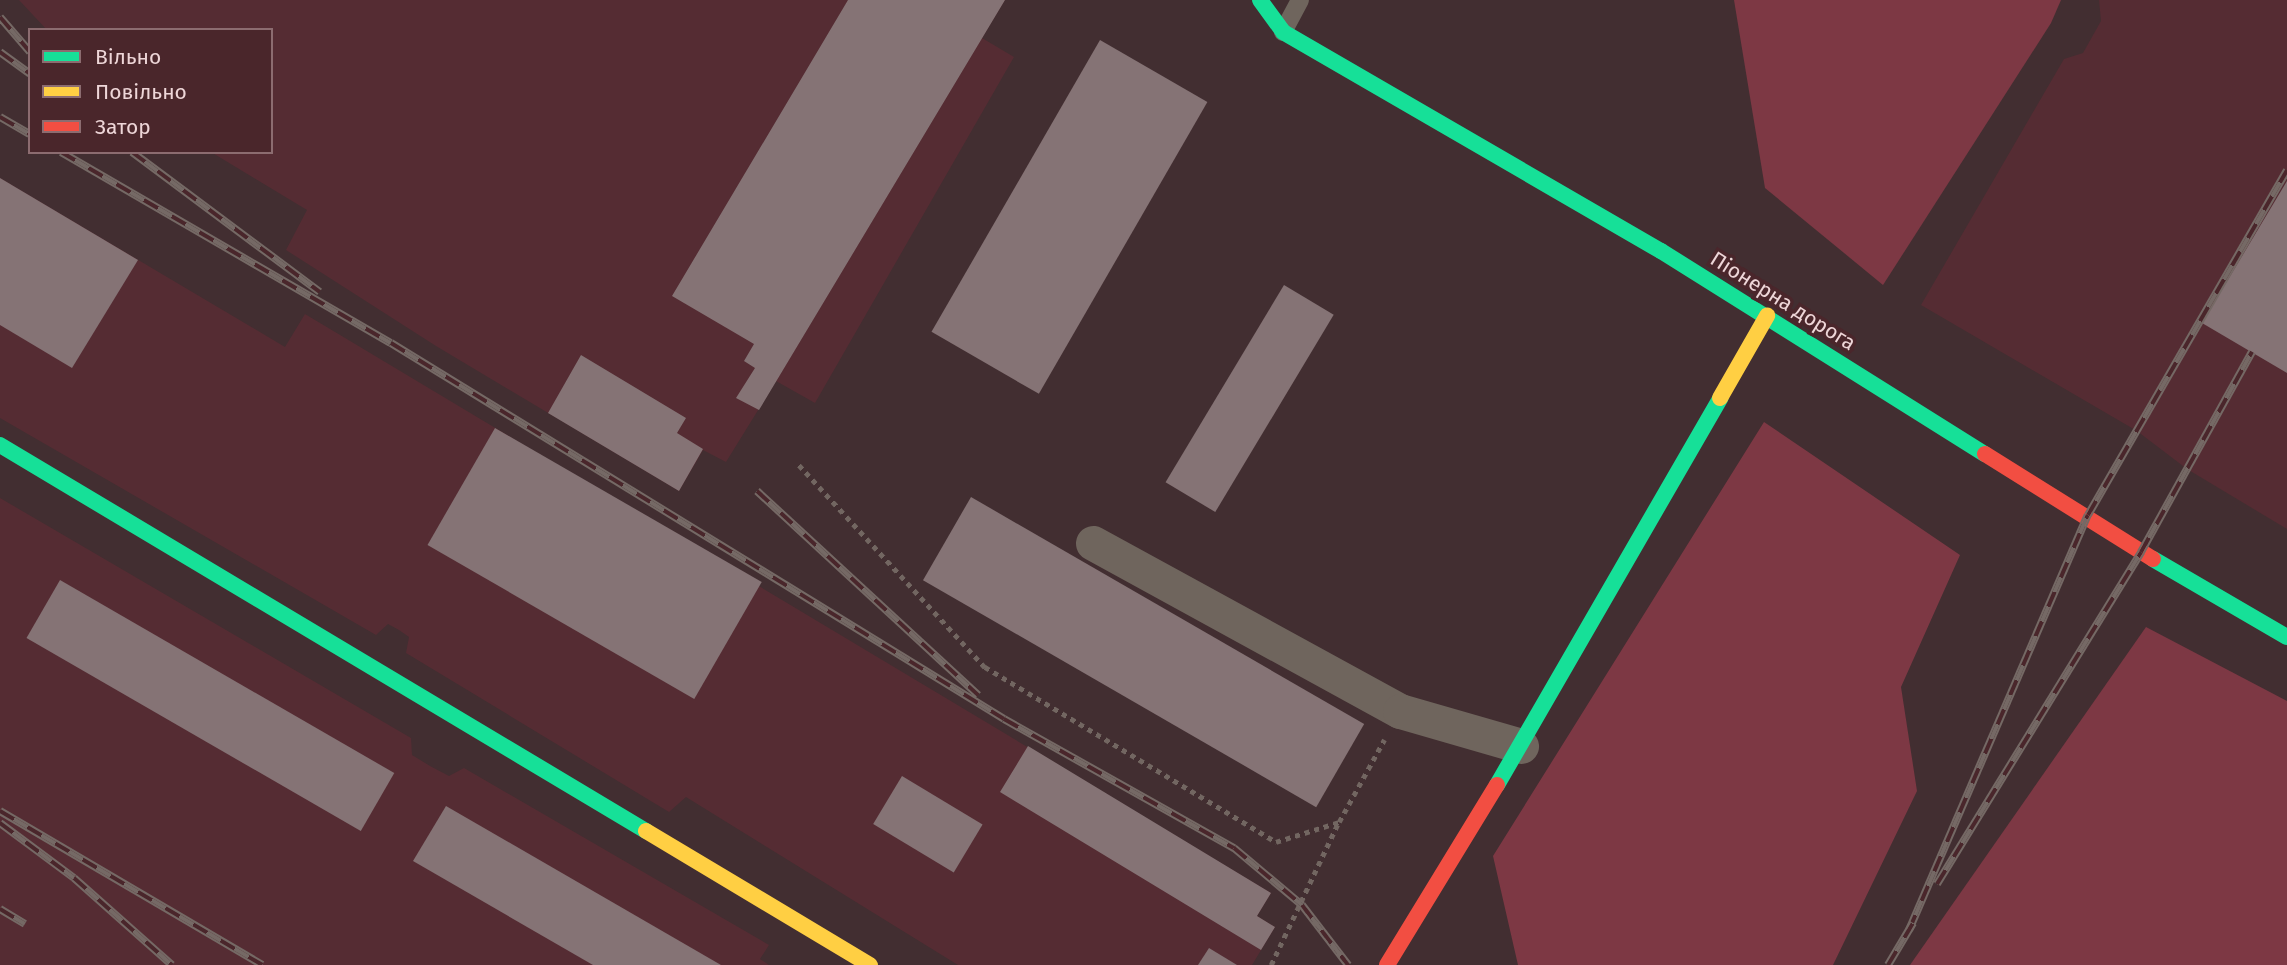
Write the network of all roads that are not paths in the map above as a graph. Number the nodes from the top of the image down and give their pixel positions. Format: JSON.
{"nodes":[{"id":1,"x":1260,"y":0,"type":"edge"},
{"id":2,"x":1300,"y":0,"type":"edge"},
{"id":3,"x":1283,"y":32,"type":"junction"},
{"id":4,"x":1767,"y":316,"type":"junction"},
{"id":5,"x":0,"y":444,"type":"edge"},
{"id":6,"x":1093,"y":544,"type":"dead end"},
{"id":7,"x":2287,"y":637,"type":"edge"},
{"id":8,"x":1521,"y":746,"type":"junction"},
{"id":9,"x":870,"y":965,"type":"edge"},
{"id":10,"x":1387,"y":965,"type":"edge"}],
"edges":[{"from":1,"to":3,"type":"street","name":"Піонерна дорога"},
{"from":2,"to":3,"type":"lane"},
{"from":3,"to":4,"type":"street","name":"Піонерна дорога"},
{"from":4,"to":7,"type":"street","name":"Піонерна дорога"},
{"from":4,"to":8,"type":"street"},
{"from":5,"to":9,"type":"street"},
{"from":6,"to":8,"type":"street"},
{"from":8,"to":10,"type":"street"}]}
